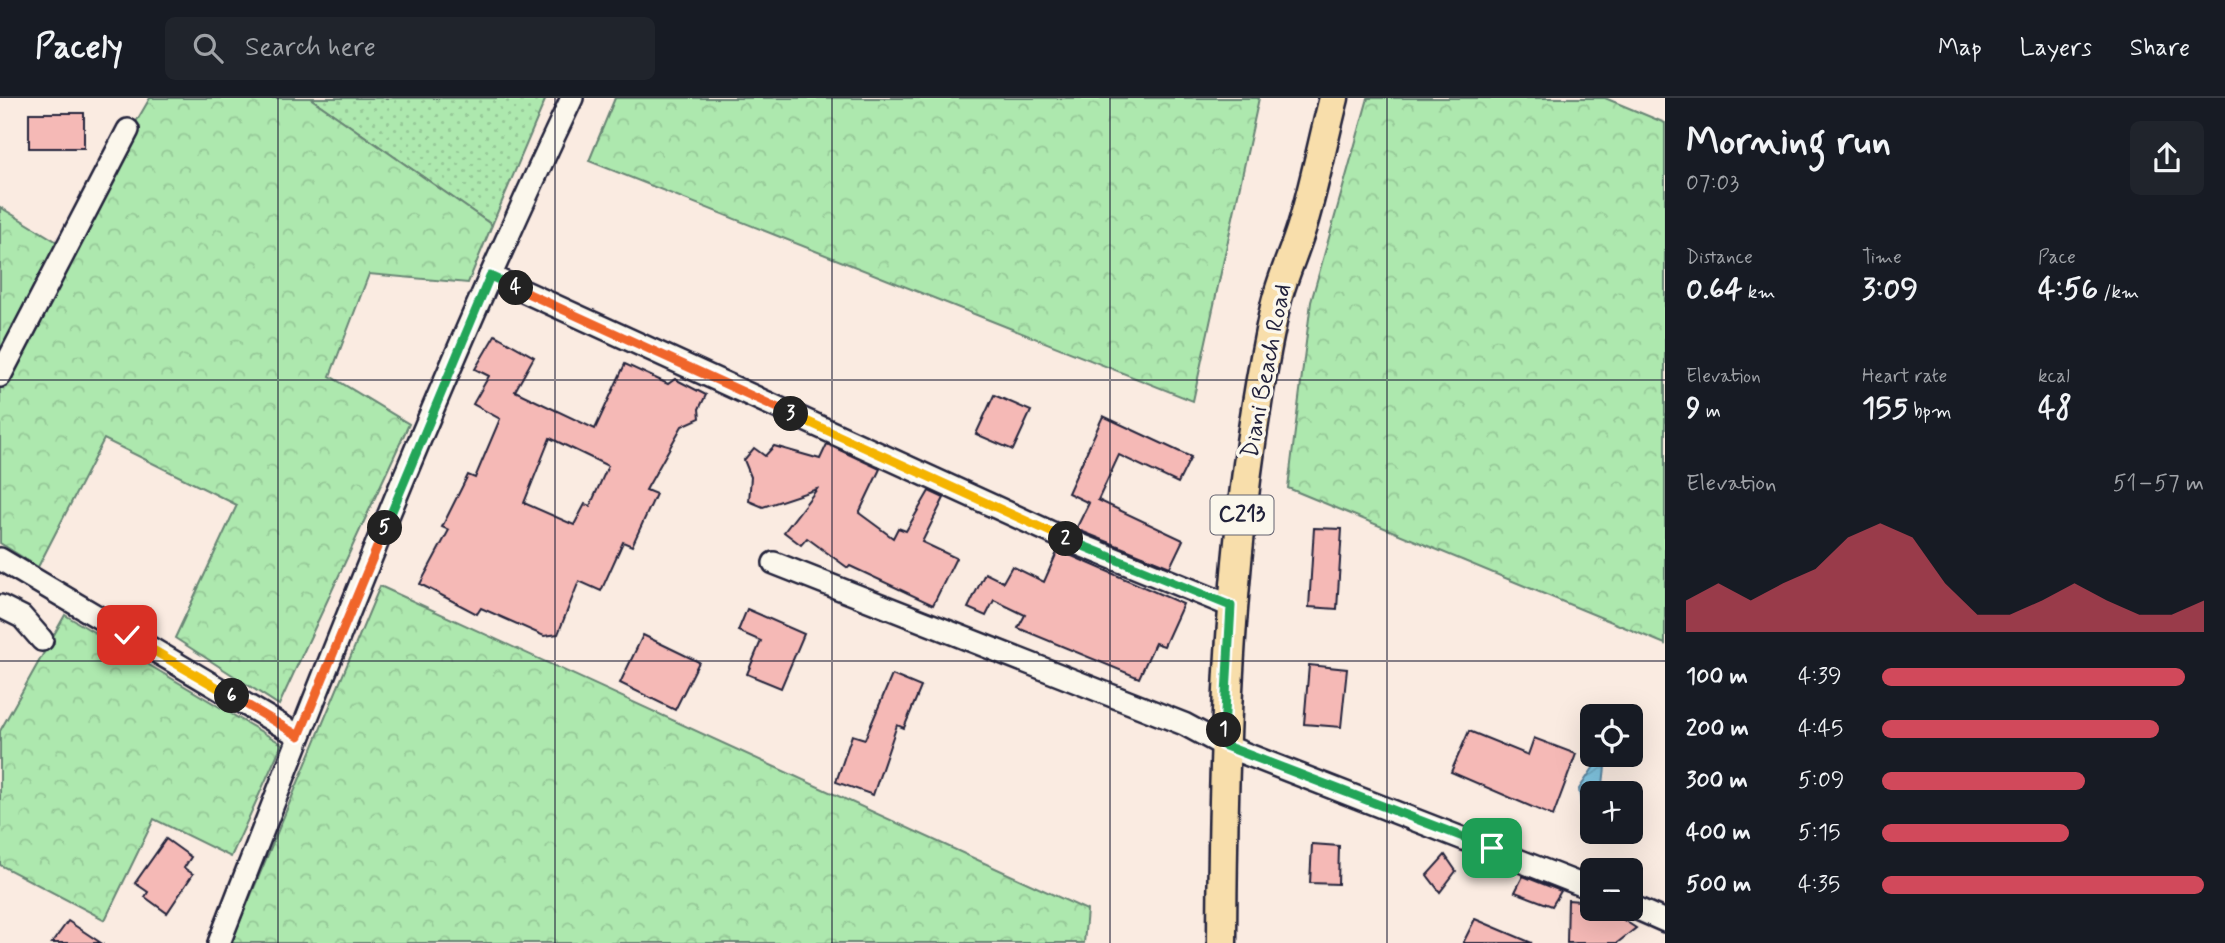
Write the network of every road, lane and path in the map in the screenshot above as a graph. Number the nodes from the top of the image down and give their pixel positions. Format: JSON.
{"nodes":[{"id":1,"x":572,"y":98,"type":"edge"},
{"id":2,"x":1334,"y":98,"type":"edge"},
{"id":3,"x":128,"y":130,"type":"dead end"},
{"id":4,"x":490,"y":276,"type":"junction"},
{"id":5,"x":0,"y":376,"type":"edge"},
{"id":6,"x":0,"y":559,"type":"edge"},
{"id":7,"x":774,"y":563,"type":"dead end"},
{"id":8,"x":40,"y":584,"type":"junction"},
{"id":9,"x":0,"y":606,"type":"edge"},
{"id":10,"x":1231,"y":606,"type":"junction"},
{"id":11,"x":22,"y":617,"type":"junction"},
{"id":12,"x":42,"y":640,"type":"dead end"},
{"id":13,"x":299,"y":736,"type":"junction"},
{"id":14,"x":1223,"y":745,"type":"junction"},
{"id":15,"x":1580,"y":884,"type":"edge"},
{"id":16,"x":1643,"y":911,"type":"edge"},
{"id":17,"x":1665,"y":921,"type":"edge"},
{"id":18,"x":219,"y":943,"type":"edge"},
{"id":19,"x":1222,"y":943,"type":"edge"}],
"edges":[{"from":1,"to":4,"type":"street"},
{"from":2,"to":10,"type":"main road","name":"Diani Beach Road","number":"C213"},
{"from":3,"to":5,"type":"street"},
{"from":4,"to":10,"type":"street"},
{"from":4,"to":13,"type":"street"},
{"from":6,"to":8,"type":"street"},
{"from":7,"to":14,"type":"street"},
{"from":8,"to":11,"type":"street"},
{"from":8,"to":13,"type":"street"},
{"from":9,"to":11,"type":"street"},
{"from":10,"to":14,"type":"main road","name":"Diani Beach Road","number":"C213"},
{"from":11,"to":12,"type":"street"},
{"from":13,"to":18,"type":"street"},
{"from":14,"to":15,"type":"street"},
{"from":14,"to":19,"type":"main road","name":"Diani Beach Road","number":"C213"},
{"from":16,"to":17,"type":"street"}]}
